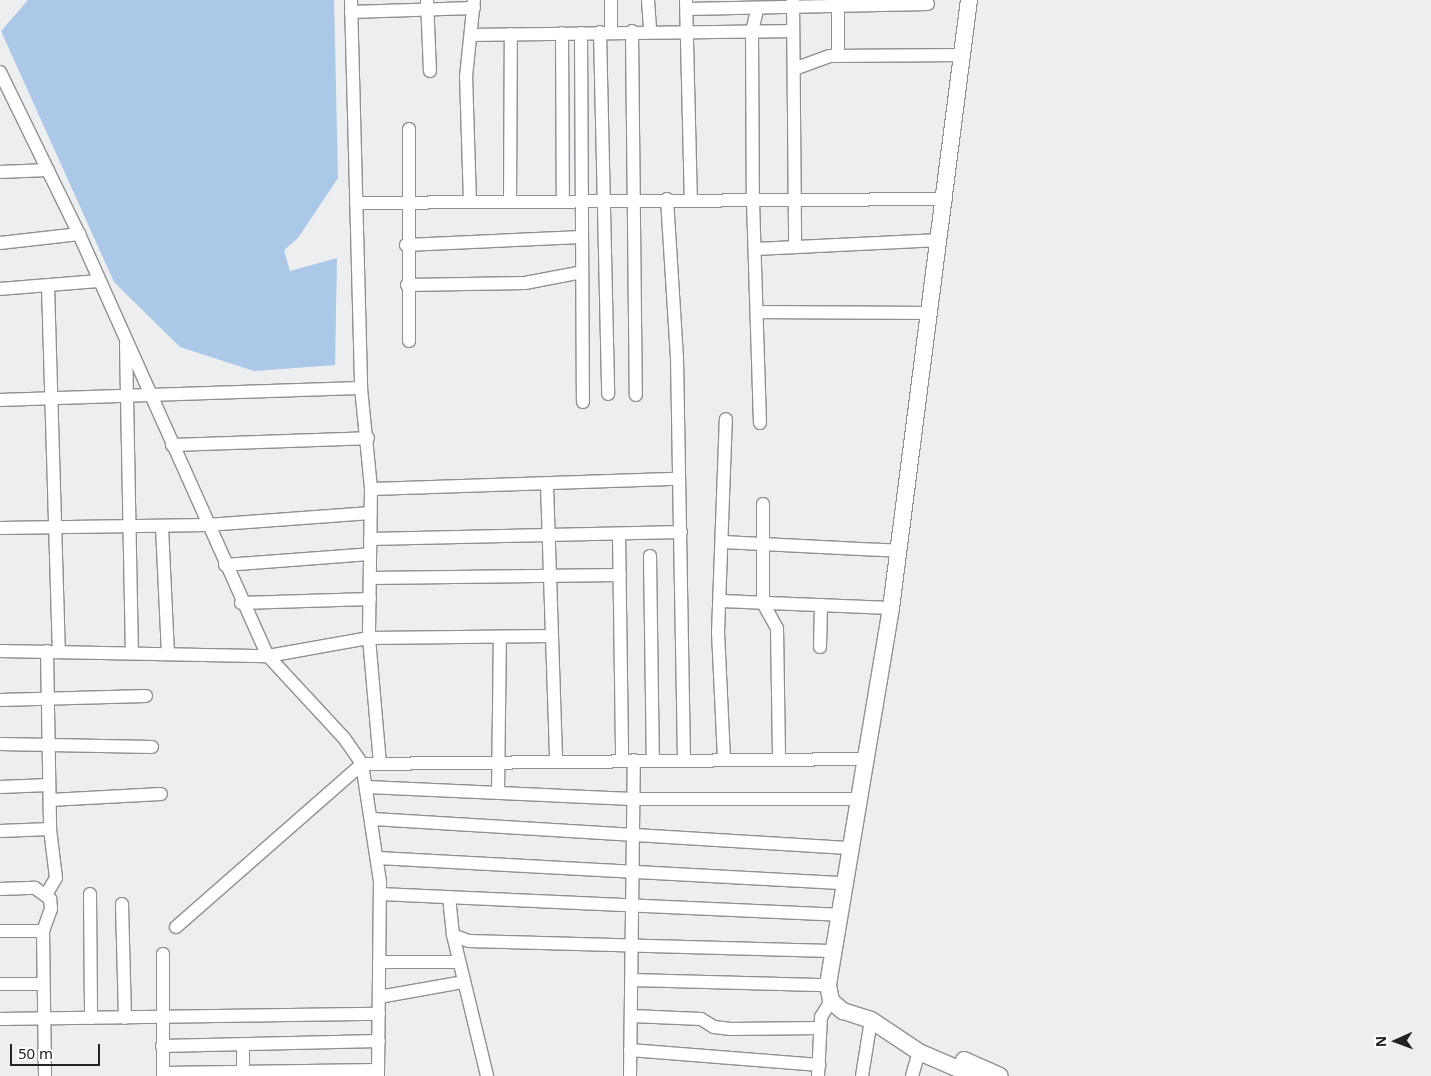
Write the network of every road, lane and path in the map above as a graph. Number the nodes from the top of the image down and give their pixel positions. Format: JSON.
{"nodes":[{"id":1,"x":611,"y":0,"type":"edge"},
{"id":2,"x":648,"y":0,"type":"edge"},
{"id":3,"x":970,"y":0,"type":"edge"},
{"id":4,"x":883,"y":2,"type":"edge"},
{"id":5,"x":793,"y":3,"type":"edge"},
{"id":6,"x":838,"y":3,"type":"edge"},
{"id":7,"x":427,"y":4,"type":"edge"},
{"id":8,"x":474,"y":4,"type":"edge"},
{"id":9,"x":686,"y":4,"type":"edge"},
{"id":10,"x":776,"y":4,"type":"edge"},
{"id":11,"x":928,"y":4,"type":"dead end"},
{"id":12,"x":726,"y":5,"type":"edge"},
{"id":13,"x":351,"y":6,"type":"edge"},
{"id":14,"x":386,"y":6,"type":"edge"},
{"id":15,"x":757,"y":10,"type":"junction"},
{"id":16,"x":650,"y":31,"type":"junction"},
{"id":17,"x":687,"y":31,"type":"junction"},
{"id":18,"x":794,"y":31,"type":"junction"},
{"id":19,"x":562,"y":32,"type":"junction"},
{"id":20,"x":606,"y":32,"type":"junction"},
{"id":21,"x":632,"y":32,"type":"junction"},
{"id":22,"x":752,"y":32,"type":"junction"},
{"id":23,"x":581,"y":33,"type":"junction"},
{"id":24,"x":512,"y":34,"type":"junction"},
{"id":25,"x":472,"y":35,"type":"junction"},
{"id":26,"x":962,"y":55,"type":"junction"},
{"id":27,"x":838,"y":56,"type":"junction"},
{"id":28,"x":794,"y":69,"type":"junction"},
{"id":29,"x":430,"y":71,"type":"dead end"},
{"id":30,"x":0,"y":72,"type":"edge"},
{"id":31,"x":410,"y":129,"type":"dead end"},
{"id":32,"x":48,"y":170,"type":"junction"},
{"id":33,"x":0,"y":172,"type":"edge"},
{"id":34,"x":797,"y":198,"type":"junction"},
{"id":35,"x":667,"y":199,"type":"junction"},
{"id":36,"x":946,"y":199,"type":"junction"},
{"id":37,"x":563,"y":200,"type":"junction"},
{"id":38,"x":604,"y":200,"type":"junction"},
{"id":39,"x":633,"y":200,"type":"junction"},
{"id":40,"x":691,"y":200,"type":"junction"},
{"id":41,"x":753,"y":200,"type":"junction"},
{"id":42,"x":510,"y":201,"type":"junction"},
{"id":43,"x":582,"y":201,"type":"junction"},
{"id":44,"x":412,"y":202,"type":"junction"},
{"id":45,"x":470,"y":202,"type":"junction"},
{"id":46,"x":356,"y":203,"type":"junction"},
{"id":47,"x":79,"y":234,"type":"junction"},
{"id":48,"x":582,"y":237,"type":"junction"},
{"id":49,"x":940,"y":240,"type":"junction"},
{"id":50,"x":0,"y":243,"type":"edge"},
{"id":51,"x":406,"y":245,"type":"junction"},
{"id":52,"x":795,"y":247,"type":"junction"},
{"id":53,"x":756,"y":249,"type":"junction"},
{"id":54,"x":582,"y":272,"type":"junction"},
{"id":55,"x":99,"y":281,"type":"junction"},
{"id":56,"x":407,"y":285,"type":"junction"},
{"id":57,"x":48,"y":286,"type":"junction"},
{"id":58,"x":0,"y":288,"type":"edge"},
{"id":59,"x":757,"y":312,"type":"junction"},
{"id":60,"x":930,"y":313,"type":"junction"},
{"id":61,"x":126,"y":336,"type":"junction"},
{"id":62,"x":409,"y":341,"type":"dead end"},
{"id":63,"x":361,"y":388,"type":"junction"},
{"id":64,"x":150,"y":394,"type":"junction"},
{"id":65,"x":608,"y":394,"type":"dead end"},
{"id":66,"x":127,"y":395,"type":"junction"},
{"id":67,"x":636,"y":395,"type":"dead end"},
{"id":68,"x":50,"y":398,"type":"junction"},
{"id":69,"x":0,"y":400,"type":"edge"},
{"id":70,"x":583,"y":402,"type":"dead end"},
{"id":71,"x":726,"y":419,"type":"dead end"},
{"id":72,"x":760,"y":422,"type":"dead end"},
{"id":73,"x":368,"y":438,"type":"junction"},
{"id":74,"x":172,"y":445,"type":"junction"},
{"id":75,"x":680,"y":479,"type":"junction"},
{"id":76,"x":547,"y":485,"type":"junction"},
{"id":77,"x":370,"y":489,"type":"junction"},
{"id":78,"x":763,"y":504,"type":"dead end"},
{"id":79,"x":371,"y":513,"type":"junction"},
{"id":80,"x":207,"y":525,"type":"junction"},
{"id":81,"x":130,"y":526,"type":"junction"},
{"id":82,"x":162,"y":526,"type":"junction"},
{"id":83,"x":55,"y":527,"type":"junction"},
{"id":84,"x":0,"y":528,"type":"edge"},
{"id":85,"x":681,"y":532,"type":"junction"},
{"id":86,"x":548,"y":534,"type":"junction"},
{"id":87,"x":619,"y":534,"type":"junction"},
{"id":88,"x":370,"y":539,"type":"junction"},
{"id":89,"x":723,"y":542,"type":"junction"},
{"id":90,"x":764,"y":544,"type":"junction"},
{"id":91,"x":898,"y":551,"type":"junction"},
{"id":92,"x":370,"y":554,"type":"junction"},
{"id":93,"x":650,"y":556,"type":"dead end"},
{"id":94,"x":225,"y":565,"type":"junction"},
{"id":95,"x":620,"y":575,"type":"junction"},
{"id":96,"x":370,"y":578,"type":"junction"},
{"id":97,"x":550,"y":578,"type":"junction"},
{"id":98,"x":370,"y":599,"type":"junction"},
{"id":99,"x":721,"y":601,"type":"junction"},
{"id":100,"x":763,"y":603,"type":"junction"},
{"id":101,"x":241,"y":604,"type":"junction"},
{"id":102,"x":821,"y":605,"type":"junction"},
{"id":103,"x":891,"y":608,"type":"junction"},
{"id":104,"x":551,"y":636,"type":"junction"},
{"id":105,"x":500,"y":637,"type":"junction"},
{"id":106,"x":369,"y":638,"type":"junction"},
{"id":107,"x":820,"y":647,"type":"dead end"},
{"id":108,"x":0,"y":651,"type":"edge"},
{"id":109,"x":53,"y":651,"type":"junction"},
{"id":110,"x":132,"y":652,"type":"junction"},
{"id":111,"x":168,"y":653,"type":"junction"},
{"id":112,"x":268,"y":656,"type":"junction"},
{"id":113,"x":47,"y":696,"type":"junction"},
{"id":114,"x":146,"y":696,"type":"dead end"},
{"id":115,"x":0,"y":700,"type":"edge"},
{"id":116,"x":0,"y":744,"type":"edge"},
{"id":117,"x":49,"y":745,"type":"junction"},
{"id":118,"x":152,"y":747,"type":"dead end"},
{"id":119,"x":779,"y":758,"type":"junction"},
{"id":120,"x":556,"y":759,"type":"junction"},
{"id":121,"x":724,"y":759,"type":"junction"},
{"id":122,"x":865,"y":759,"type":"junction"},
{"id":123,"x":628,"y":760,"type":"junction"},
{"id":124,"x":653,"y":760,"type":"junction"},
{"id":125,"x":684,"y":760,"type":"junction"},
{"id":126,"x":499,"y":761,"type":"junction"},
{"id":127,"x":362,"y":764,"type":"junction"},
{"id":128,"x":380,"y":764,"type":"junction"},
{"id":129,"x":50,"y":785,"type":"junction"},
{"id":130,"x":0,"y":787,"type":"edge"},
{"id":131,"x":367,"y":787,"type":"junction"},
{"id":132,"x":498,"y":792,"type":"junction"},
{"id":133,"x":161,"y":794,"type":"dead end"},
{"id":134,"x":633,"y":799,"type":"junction"},
{"id":135,"x":859,"y":799,"type":"junction"},
{"id":136,"x":50,"y":800,"type":"junction"},
{"id":137,"x":373,"y":819,"type":"junction"},
{"id":138,"x":50,"y":829,"type":"junction"},
{"id":139,"x":0,"y":831,"type":"edge"},
{"id":140,"x":632,"y":834,"type":"junction"},
{"id":141,"x":852,"y":848,"type":"junction"},
{"id":142,"x":378,"y":858,"type":"junction"},
{"id":143,"x":630,"y":870,"type":"junction"},
{"id":144,"x":844,"y":883,"type":"junction"},
{"id":145,"x":0,"y":889,"type":"edge"},
{"id":146,"x":47,"y":893,"type":"junction"},
{"id":147,"x":90,"y":894,"type":"dead end"},
{"id":148,"x":380,"y":894,"type":"junction"},
{"id":149,"x":449,"y":897,"type":"junction"},
{"id":150,"x":122,"y":904,"type":"dead end"},
{"id":151,"x":630,"y":907,"type":"junction"},
{"id":152,"x":839,"y":915,"type":"junction"},
{"id":153,"x":176,"y":927,"type":"dead end"},
{"id":154,"x":0,"y":931,"type":"edge"},
{"id":155,"x":43,"y":931,"type":"junction"},
{"id":156,"x":453,"y":935,"type":"junction"},
{"id":157,"x":631,"y":944,"type":"junction"},
{"id":158,"x":831,"y":951,"type":"junction"},
{"id":159,"x":162,"y":954,"type":"dead end"},
{"id":160,"x":379,"y":962,"type":"junction"},
{"id":161,"x":459,"y":962,"type":"junction"},
{"id":162,"x":632,"y":980,"type":"junction"},
{"id":163,"x":464,"y":982,"type":"junction"},
{"id":164,"x":0,"y":984,"type":"edge"},
{"id":165,"x":43,"y":984,"type":"junction"},
{"id":166,"x":828,"y":985,"type":"junction"},
{"id":167,"x":379,"y":997,"type":"junction"},
{"id":168,"x":831,"y":1001,"type":"junction"},
{"id":169,"x":379,"y":1014,"type":"junction"},
{"id":170,"x":632,"y":1016,"type":"junction"},
{"id":171,"x":44,"y":1017,"type":"junction"},
{"id":172,"x":91,"y":1018,"type":"junction"},
{"id":173,"x":125,"y":1018,"type":"junction"},
{"id":174,"x":160,"y":1018,"type":"junction"},
{"id":175,"x":0,"y":1020,"type":"edge"},
{"id":176,"x":871,"y":1020,"type":"junction"},
{"id":177,"x":820,"y":1028,"type":"junction"},
{"id":178,"x":903,"y":1038,"type":"junction"},
{"id":179,"x":379,"y":1041,"type":"junction"},
{"id":180,"x":243,"y":1044,"type":"junction"},
{"id":181,"x":162,"y":1046,"type":"junction"},
{"id":182,"x":630,"y":1050,"type":"junction"},
{"id":183,"x":918,"y":1052,"type":"junction"},
{"id":184,"x":819,"y":1071,"type":"edge"},
{"id":185,"x":378,"y":1073,"type":"edge"},
{"id":186,"x":163,"y":1074,"type":"edge"},
{"id":187,"x":243,"y":1074,"type":"edge"},
{"id":188,"x":45,"y":1076,"type":"edge"},
{"id":189,"x":488,"y":1076,"type":"edge"},
{"id":190,"x":630,"y":1076,"type":"edge"},
{"id":191,"x":862,"y":1076,"type":"edge"},
{"id":192,"x":912,"y":1076,"type":"edge"},
{"id":193,"x":975,"y":1076,"type":"edge"},
{"id":194,"x":1000,"y":1076,"type":"edge"}],
"edges":[{"from":1,"to":20,"type":"street"},
{"from":2,"to":16,"type":"street"},
{"from":3,"to":26,"type":"street"},
{"from":4,"to":6,"type":"street"},
{"from":4,"to":11,"type":"street"},
{"from":5,"to":6,"type":"street"},
{"from":5,"to":10,"type":"street"},
{"from":5,"to":18,"type":"street"},
{"from":6,"to":27,"type":"street"},
{"from":7,"to":8,"type":"street"},
{"from":7,"to":14,"type":"street"},
{"from":7,"to":29,"type":"street"},
{"from":8,"to":25,"type":"street"},
{"from":9,"to":12,"type":"street"},
{"from":9,"to":17,"type":"street"},
{"from":10,"to":15,"type":"street"},
{"from":12,"to":15,"type":"street"},
{"from":13,"to":14,"type":"street"},
{"from":13,"to":46,"type":"street"},
{"from":15,"to":22,"type":"street"},
{"from":16,"to":17,"type":"street"},
{"from":16,"to":21,"type":"street"},
{"from":17,"to":22,"type":"street"},
{"from":17,"to":40,"type":"street"},
{"from":18,"to":22,"type":"street"},
{"from":18,"to":28,"type":"street"},
{"from":19,"to":23,"type":"street"},
{"from":19,"to":24,"type":"street"},
{"from":19,"to":37,"type":"street"},
{"from":20,"to":21,"type":"street"},
{"from":20,"to":23,"type":"street"},
{"from":20,"to":38,"type":"street"},
{"from":21,"to":39,"type":"street"},
{"from":22,"to":41,"type":"street"},
{"from":23,"to":43,"type":"street"},
{"from":24,"to":25,"type":"street"},
{"from":24,"to":42,"type":"street"},
{"from":25,"to":45,"type":"street"},
{"from":26,"to":27,"type":"street"},
{"from":26,"to":36,"type":"street"},
{"from":27,"to":28,"type":"street"},
{"from":28,"to":34,"type":"street"},
{"from":30,"to":32,"type":"street"},
{"from":31,"to":44,"type":"street"},
{"from":32,"to":33,"type":"street"},
{"from":32,"to":47,"type":"street"},
{"from":34,"to":36,"type":"street"},
{"from":34,"to":41,"type":"street"},
{"from":34,"to":52,"type":"street"},
{"from":35,"to":39,"type":"street"},
{"from":35,"to":40,"type":"street"},
{"from":35,"to":75,"type":"street"},
{"from":36,"to":49,"type":"street"},
{"from":37,"to":42,"type":"street"},
{"from":37,"to":43,"type":"street"},
{"from":38,"to":39,"type":"street"},
{"from":38,"to":43,"type":"street"},
{"from":38,"to":65,"type":"street"},
{"from":39,"to":67,"type":"street"},
{"from":40,"to":41,"type":"street"},
{"from":41,"to":53,"type":"street"},
{"from":42,"to":45,"type":"street"},
{"from":43,"to":48,"type":"street"},
{"from":44,"to":45,"type":"street"},
{"from":44,"to":46,"type":"street"},
{"from":44,"to":51,"type":"street"},
{"from":46,"to":63,"type":"street"},
{"from":47,"to":50,"type":"street"},
{"from":47,"to":55,"type":"street"},
{"from":48,"to":51,"type":"street"},
{"from":48,"to":54,"type":"street"},
{"from":49,"to":52,"type":"street"},
{"from":49,"to":60,"type":"street"},
{"from":51,"to":56,"type":"street"},
{"from":52,"to":53,"type":"street"},
{"from":53,"to":59,"type":"street"},
{"from":54,"to":56,"type":"street"},
{"from":54,"to":70,"type":"street"},
{"from":55,"to":57,"type":"street"},
{"from":55,"to":61,"type":"street"},
{"from":56,"to":62,"type":"street"},
{"from":57,"to":58,"type":"street"},
{"from":57,"to":68,"type":"street"},
{"from":59,"to":60,"type":"street"},
{"from":59,"to":72,"type":"street"},
{"from":60,"to":91,"type":"street"},
{"from":61,"to":64,"type":"street"},
{"from":61,"to":66,"type":"street"},
{"from":63,"to":64,"type":"street"},
{"from":63,"to":73,"type":"street"},
{"from":64,"to":66,"type":"street"},
{"from":64,"to":74,"type":"street"},
{"from":66,"to":68,"type":"street"},
{"from":66,"to":81,"type":"street"},
{"from":68,"to":69,"type":"street"},
{"from":68,"to":83,"type":"street"},
{"from":71,"to":89,"type":"street"},
{"from":73,"to":74,"type":"street"},
{"from":73,"to":77,"type":"street"},
{"from":74,"to":80,"type":"street"},
{"from":75,"to":76,"type":"street"},
{"from":75,"to":85,"type":"street"},
{"from":76,"to":77,"type":"street"},
{"from":76,"to":86,"type":"street"},
{"from":77,"to":79,"type":"street"},
{"from":78,"to":90,"type":"street"},
{"from":79,"to":80,"type":"street"},
{"from":79,"to":88,"type":"street"},
{"from":80,"to":82,"type":"street"},
{"from":80,"to":94,"type":"street"},
{"from":81,"to":82,"type":"street"},
{"from":81,"to":83,"type":"street"},
{"from":81,"to":110,"type":"street"},
{"from":82,"to":111,"type":"street"},
{"from":83,"to":84,"type":"street"},
{"from":83,"to":109,"type":"street"},
{"from":85,"to":87,"type":"street"},
{"from":85,"to":125,"type":"street"},
{"from":86,"to":87,"type":"street"},
{"from":86,"to":88,"type":"street"},
{"from":86,"to":97,"type":"street"},
{"from":87,"to":95,"type":"street"},
{"from":88,"to":92,"type":"street"},
{"from":89,"to":90,"type":"street"},
{"from":89,"to":99,"type":"street"},
{"from":90,"to":91,"type":"street"},
{"from":90,"to":100,"type":"street"},
{"from":91,"to":103,"type":"street"},
{"from":92,"to":94,"type":"street"},
{"from":92,"to":96,"type":"street"},
{"from":93,"to":124,"type":"street"},
{"from":94,"to":101,"type":"street"},
{"from":95,"to":97,"type":"street"},
{"from":95,"to":123,"type":"street"},
{"from":96,"to":97,"type":"street"},
{"from":96,"to":98,"type":"street"},
{"from":97,"to":104,"type":"street"},
{"from":98,"to":101,"type":"street"},
{"from":98,"to":106,"type":"street"},
{"from":99,"to":100,"type":"street"},
{"from":99,"to":121,"type":"street"},
{"from":100,"to":102,"type":"street"},
{"from":100,"to":119,"type":"street"},
{"from":101,"to":112,"type":"street"},
{"from":102,"to":103,"type":"street"},
{"from":102,"to":107,"type":"street"},
{"from":103,"to":122,"type":"street"},
{"from":104,"to":105,"type":"street"},
{"from":104,"to":120,"type":"street"},
{"from":105,"to":106,"type":"street"},
{"from":105,"to":126,"type":"street"},
{"from":106,"to":112,"type":"street"},
{"from":106,"to":128,"type":"street"},
{"from":108,"to":109,"type":"street"},
{"from":109,"to":110,"type":"street"},
{"from":109,"to":113,"type":"street"},
{"from":110,"to":111,"type":"street"},
{"from":111,"to":112,"type":"street"},
{"from":112,"to":127,"type":"street"},
{"from":113,"to":114,"type":"street"},
{"from":113,"to":115,"type":"street"},
{"from":113,"to":117,"type":"street"},
{"from":116,"to":117,"type":"street"},
{"from":117,"to":118,"type":"street"},
{"from":117,"to":129,"type":"street"},
{"from":119,"to":121,"type":"street"},
{"from":119,"to":122,"type":"street"},
{"from":120,"to":123,"type":"street"},
{"from":120,"to":126,"type":"street"},
{"from":121,"to":125,"type":"street"},
{"from":122,"to":135,"type":"street"},
{"from":123,"to":124,"type":"street"},
{"from":123,"to":134,"type":"street"},
{"from":124,"to":125,"type":"street"},
{"from":126,"to":128,"type":"street"},
{"from":126,"to":132,"type":"street"},
{"from":127,"to":128,"type":"street"},
{"from":127,"to":131,"type":"street"},
{"from":127,"to":153,"type":"street"},
{"from":129,"to":130,"type":"street"},
{"from":129,"to":136,"type":"street"},
{"from":131,"to":132,"type":"street"},
{"from":131,"to":137,"type":"street"},
{"from":132,"to":134,"type":"street"},
{"from":133,"to":136,"type":"street"},
{"from":134,"to":135,"type":"street"},
{"from":134,"to":140,"type":"street"},
{"from":135,"to":141,"type":"street"},
{"from":136,"to":138,"type":"street"},
{"from":137,"to":140,"type":"street"},
{"from":137,"to":142,"type":"street"},
{"from":138,"to":139,"type":"street"},
{"from":138,"to":146,"type":"street"},
{"from":140,"to":141,"type":"street"},
{"from":140,"to":143,"type":"street"},
{"from":141,"to":144,"type":"street"},
{"from":142,"to":143,"type":"street"},
{"from":142,"to":148,"type":"street"},
{"from":143,"to":144,"type":"street"},
{"from":143,"to":151,"type":"street"},
{"from":144,"to":152,"type":"street"},
{"from":145,"to":146,"type":"street"},
{"from":146,"to":155,"type":"street"},
{"from":147,"to":172,"type":"street"},
{"from":148,"to":149,"type":"street"},
{"from":148,"to":160,"type":"street"},
{"from":149,"to":151,"type":"street"},
{"from":149,"to":156,"type":"street"},
{"from":150,"to":173,"type":"street"},
{"from":151,"to":152,"type":"street"},
{"from":151,"to":157,"type":"street"},
{"from":152,"to":158,"type":"street"},
{"from":154,"to":155,"type":"street"},
{"from":155,"to":165,"type":"street"},
{"from":156,"to":157,"type":"street"},
{"from":156,"to":161,"type":"street"},
{"from":157,"to":158,"type":"street"},
{"from":157,"to":162,"type":"street"},
{"from":158,"to":166,"type":"street"},
{"from":159,"to":174,"type":"street"},
{"from":160,"to":161,"type":"street"},
{"from":160,"to":167,"type":"street"},
{"from":161,"to":163,"type":"street"},
{"from":162,"to":166,"type":"street"},
{"from":162,"to":170,"type":"street"},
{"from":163,"to":167,"type":"street"},
{"from":163,"to":189,"type":"street"},
{"from":164,"to":165,"type":"street"},
{"from":165,"to":171,"type":"street"},
{"from":166,"to":168,"type":"street"},
{"from":167,"to":169,"type":"street"},
{"from":168,"to":176,"type":"street"},
{"from":168,"to":177,"type":"street"},
{"from":169,"to":174,"type":"street"},
{"from":169,"to":179,"type":"street"},
{"from":170,"to":177,"type":"street"},
{"from":170,"to":182,"type":"street"},
{"from":171,"to":172,"type":"street"},
{"from":171,"to":175,"type":"street"},
{"from":171,"to":188,"type":"street"},
{"from":172,"to":173,"type":"street"},
{"from":173,"to":174,"type":"street"},
{"from":174,"to":181,"type":"street"},
{"from":176,"to":178,"type":"street"},
{"from":176,"to":191,"type":"street"},
{"from":177,"to":184,"type":"street"},
{"from":178,"to":183,"type":"street"},
{"from":178,"to":194,"type":"street"},
{"from":179,"to":180,"type":"street"},
{"from":179,"to":185,"type":"street"},
{"from":180,"to":181,"type":"street"},
{"from":180,"to":187,"type":"street"},
{"from":181,"to":186,"type":"street"},
{"from":182,"to":184,"type":"street"},
{"from":182,"to":190,"type":"street"},
{"from":183,"to":192,"type":"street"},
{"from":183,"to":193,"type":"street"},
{"from":185,"to":187,"type":"street"},
{"from":186,"to":187,"type":"street"}]}
